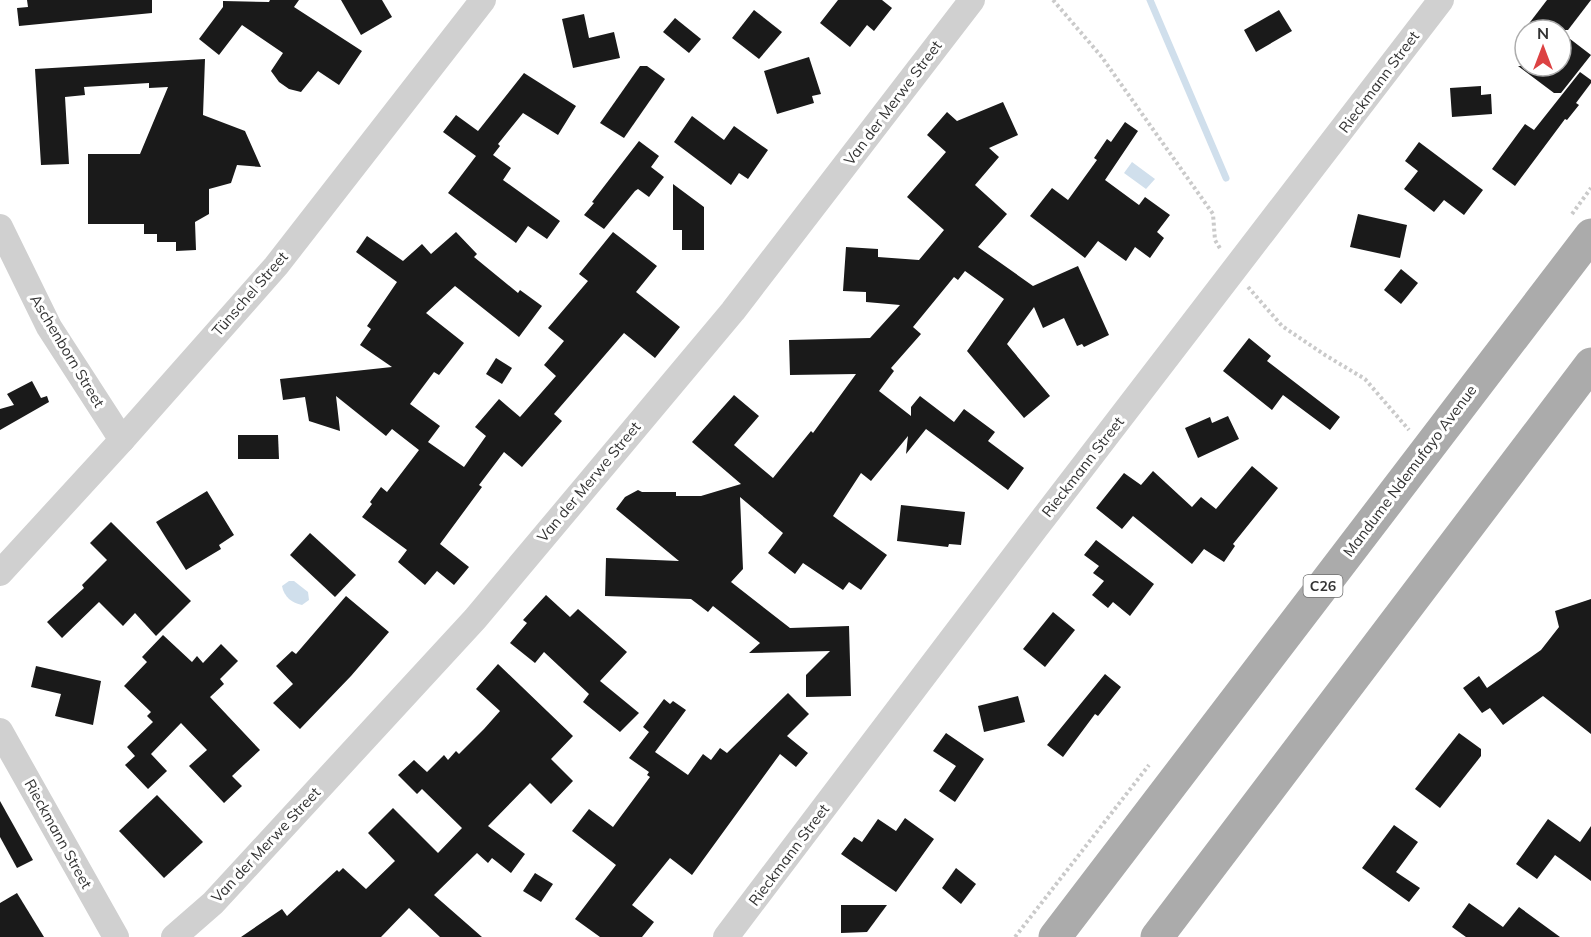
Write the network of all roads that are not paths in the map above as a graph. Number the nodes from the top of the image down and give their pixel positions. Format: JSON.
{"nodes":[{"id":1,"x":483,"y":0,"type":"edge"},
{"id":2,"x":972,"y":0,"type":"edge"},
{"id":3,"x":1442,"y":0,"type":"edge"},
{"id":4,"x":0,"y":227,"type":"edge"},
{"id":5,"x":1591,"y":235,"type":"edge"},
{"id":6,"x":1591,"y":364,"type":"edge"},
{"id":7,"x":122,"y":440,"type":"junction"},
{"id":8,"x":0,"y":573,"type":"edge"},
{"id":9,"x":0,"y":731,"type":"edge"},
{"id":10,"x":116,"y":937,"type":"edge"},
{"id":11,"x":174,"y":937,"type":"edge"},
{"id":12,"x":726,"y":937,"type":"edge"},
{"id":13,"x":1055,"y":937,"type":"edge"},
{"id":14,"x":1156,"y":937,"type":"edge"}],
"edges":[{"from":1,"to":7,"type":"street","name":"Tünschel Street"},
{"from":2,"to":11,"type":"street","name":"Van der Merwe Street"},
{"from":3,"to":12,"type":"street","name":"Rieckmann Street"},
{"from":4,"to":7,"type":"street","name":"Aschenborn Street"},
{"from":5,"to":13,"type":"main road","name":"Mandume Ndemufayo Avenue","number":"C26"},
{"from":6,"to":14,"type":"main road"},
{"from":7,"to":8,"type":"street","name":"Tünschel Street"},
{"from":9,"to":10,"type":"street","name":"Rieckmann Street"}]}
